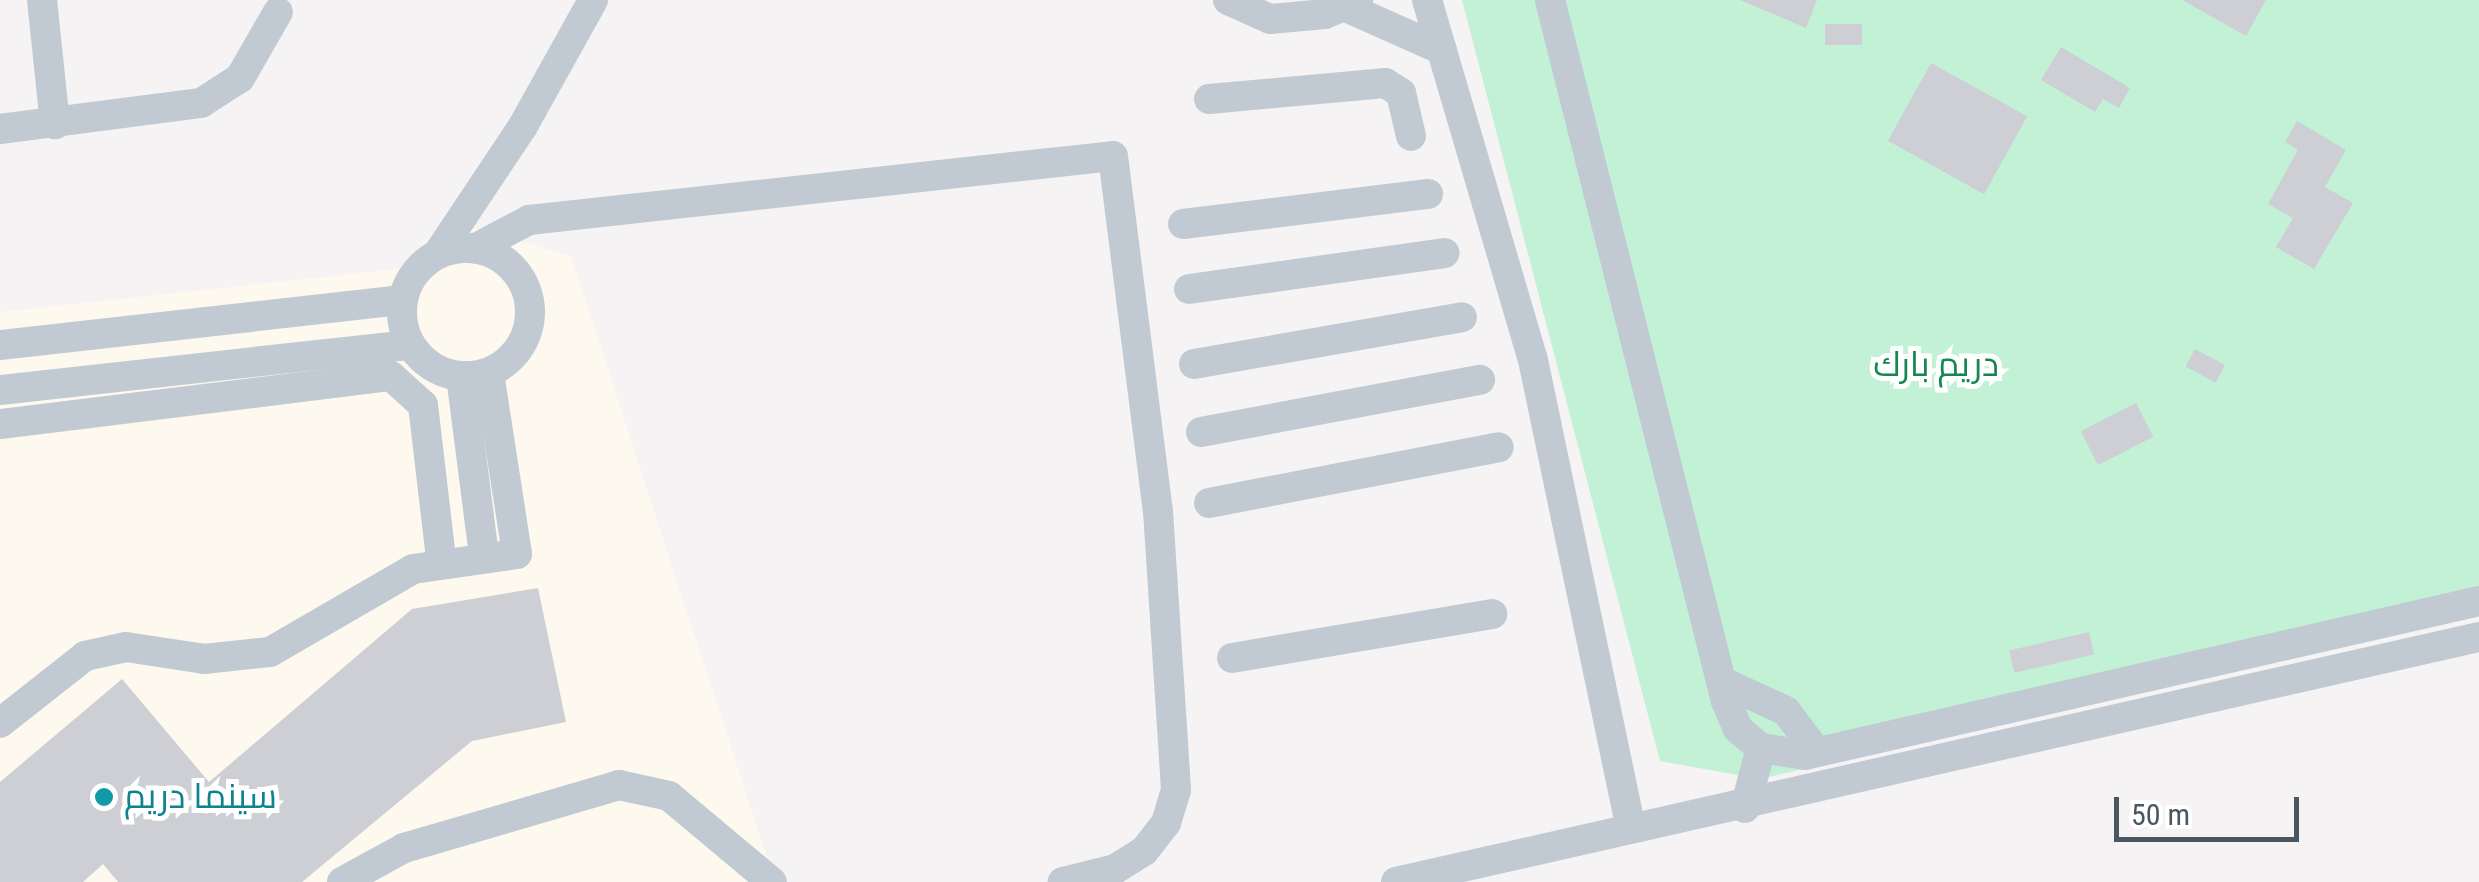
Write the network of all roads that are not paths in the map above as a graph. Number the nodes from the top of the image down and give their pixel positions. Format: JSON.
{"nodes":[{"id":1,"x":42,"y":0,"type":"edge"},
{"id":2,"x":593,"y":0,"type":"edge"},
{"id":3,"x":1228,"y":0,"type":"edge"},
{"id":4,"x":1427,"y":0,"type":"edge"},
{"id":5,"x":1550,"y":0,"type":"edge"},
{"id":6,"x":1352,"y":3,"type":"edge"},
{"id":7,"x":1294,"y":9,"type":"edge"},
{"id":8,"x":278,"y":12,"type":"dead end"},
{"id":9,"x":1442,"y":50,"type":"junction"},
{"id":10,"x":1209,"y":98,"type":"dead end"},
{"id":11,"x":55,"y":124,"type":"junction"},
{"id":12,"x":0,"y":129,"type":"edge"},
{"id":13,"x":1412,"y":136,"type":"dead end"},
{"id":14,"x":1428,"y":194,"type":"dead end"},
{"id":15,"x":1183,"y":224,"type":"dead end"},
{"id":16,"x":476,"y":248,"type":"junction"},
{"id":17,"x":439,"y":252,"type":"junction"},
{"id":18,"x":1444,"y":253,"type":"dead end"},
{"id":19,"x":1189,"y":289,"type":"dead end"},
{"id":20,"x":402,"y":300,"type":"junction"},
{"id":21,"x":1462,"y":317,"type":"dead end"},
{"id":22,"x":410,"y":344,"type":"junction"},
{"id":23,"x":0,"y":345,"type":"edge"},
{"id":24,"x":1194,"y":364,"type":"dead end"},
{"id":25,"x":475,"y":374,"type":"junction"},
{"id":26,"x":1480,"y":380,"type":"dead end"},
{"id":27,"x":0,"y":390,"type":"edge"},
{"id":28,"x":0,"y":424,"type":"edge"},
{"id":29,"x":1200,"y":432,"type":"dead end"},
{"id":30,"x":1499,"y":447,"type":"dead end"},
{"id":31,"x":1209,"y":502,"type":"dead end"},
{"id":32,"x":484,"y":555,"type":"junction"},
{"id":33,"x":441,"y":559,"type":"junction"},
{"id":34,"x":2479,"y":601,"type":"edge"},
{"id":35,"x":1492,"y":614,"type":"dead end"},
{"id":36,"x":2479,"y":637,"type":"edge"},
{"id":37,"x":1232,"y":658,"type":"dead end"},
{"id":38,"x":1720,"y":680,"type":"junction"},
{"id":39,"x":0,"y":723,"type":"edge"},
{"id":40,"x":1761,"y":748,"type":"junction"},
{"id":41,"x":1818,"y":752,"type":"junction"},
{"id":42,"x":1745,"y":808,"type":"junction"},
{"id":43,"x":1631,"y":828,"type":"junction"},
{"id":44,"x":342,"y":882,"type":"edge"},
{"id":45,"x":772,"y":882,"type":"edge"},
{"id":46,"x":1064,"y":882,"type":"edge"},
{"id":47,"x":1396,"y":882,"type":"edge"}],
"edges":[{"from":1,"to":11,"type":"street"},
{"from":2,"to":17,"type":"street"},
{"from":3,"to":7,"type":"street"},
{"from":4,"to":9,"type":"street"},
{"from":5,"to":38,"type":"street"},
{"from":6,"to":7,"type":"street"},
{"from":6,"to":9,"type":"street"},
{"from":8,"to":11,"type":"street"},
{"from":9,"to":43,"type":"street"},
{"from":10,"to":13,"type":"street"},
{"from":11,"to":12,"type":"street"},
{"from":14,"to":15,"type":"street"},
{"from":16,"to":17,"type":"street"},
{"from":16,"to":25,"type":"street"},
{"from":16,"to":46,"type":"street"},
{"from":17,"to":20,"type":"street"},
{"from":18,"to":19,"type":"street"},
{"from":20,"to":22,"type":"street"},
{"from":20,"to":23,"type":"street"},
{"from":21,"to":24,"type":"street"},
{"from":22,"to":25,"type":"street"},
{"from":22,"to":27,"type":"street"},
{"from":25,"to":32,"type":"street"},
{"from":25,"to":32,"type":"street"},
{"from":26,"to":29,"type":"street"},
{"from":28,"to":33,"type":"street"},
{"from":30,"to":31,"type":"street"},
{"from":32,"to":33,"type":"street"},
{"from":33,"to":39,"type":"street"},
{"from":34,"to":41,"type":"street"},
{"from":35,"to":37,"type":"street"},
{"from":36,"to":42,"type":"street"},
{"from":38,"to":40,"type":"street"},
{"from":38,"to":41,"type":"street"},
{"from":40,"to":41,"type":"street"},
{"from":40,"to":42,"type":"street"},
{"from":42,"to":43,"type":"street"},
{"from":43,"to":47,"type":"street"},
{"from":44,"to":45,"type":"street"}]}
